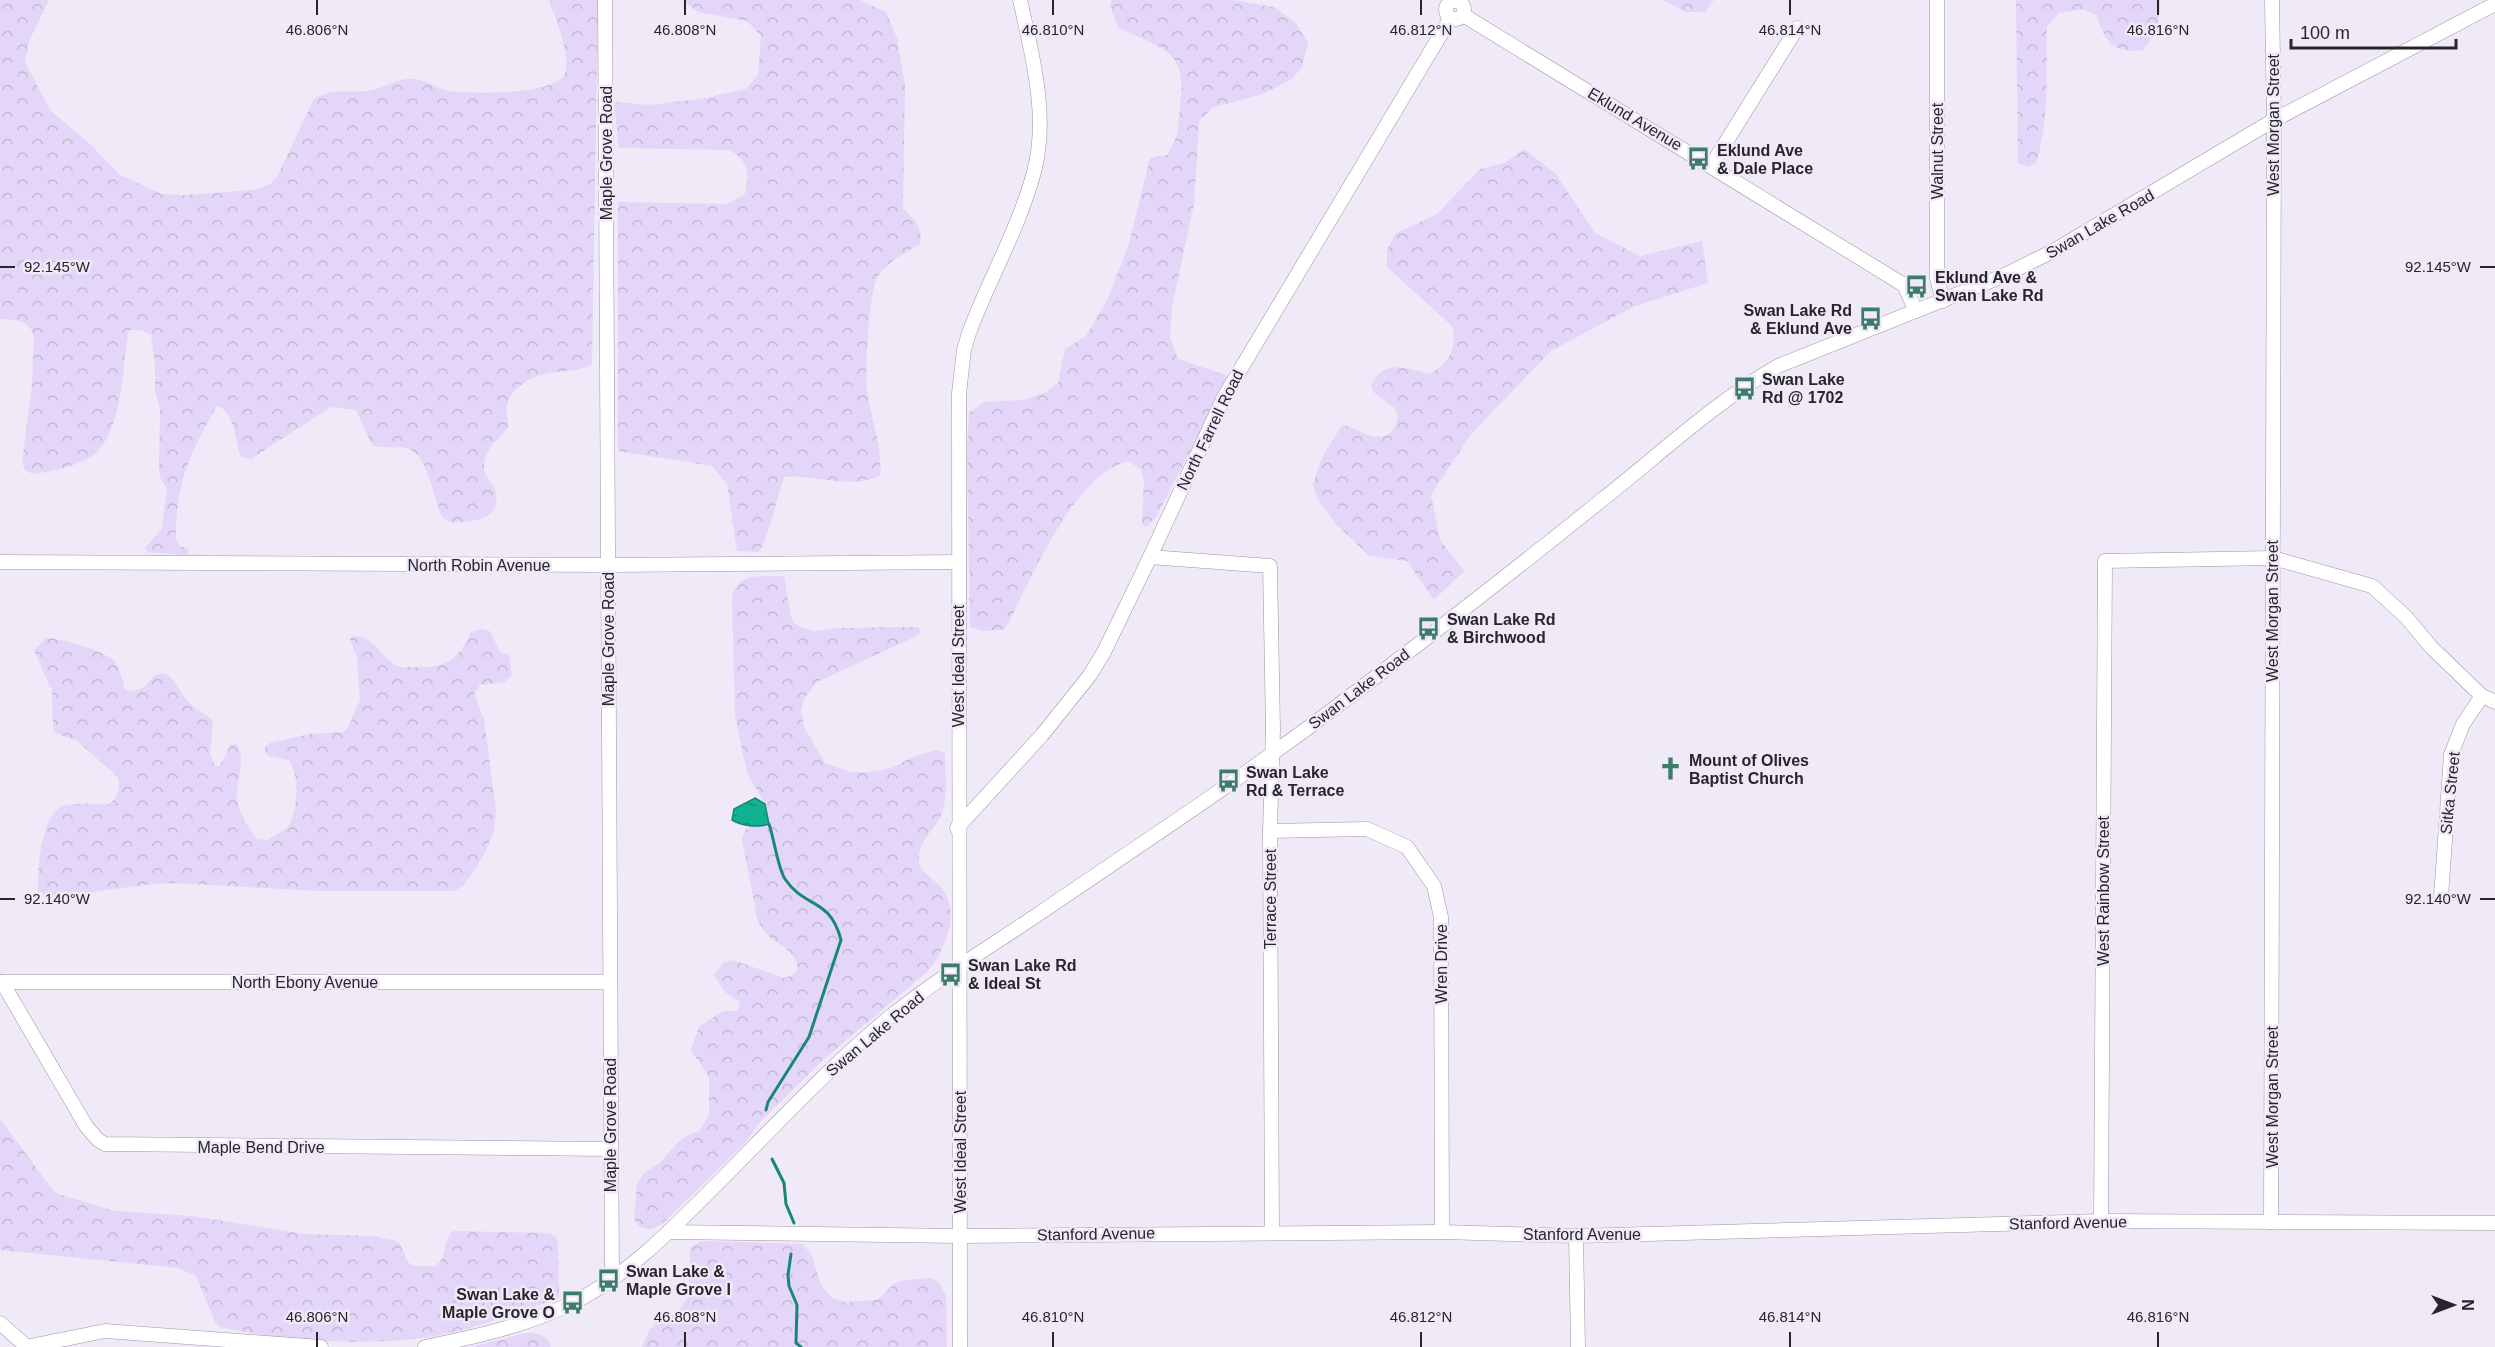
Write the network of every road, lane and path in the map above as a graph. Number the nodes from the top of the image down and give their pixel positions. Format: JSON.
{"nodes":[{"id":1,"x":605,"y":0,"type":"edge"},
{"id":2,"x":1020,"y":0,"type":"edge"},
{"id":3,"x":1937,"y":0,"type":"edge"},
{"id":4,"x":2272,"y":0,"type":"edge"},
{"id":5,"x":1443,"y":2,"type":"edge"},
{"id":6,"x":2495,"y":3,"type":"edge"},
{"id":7,"x":1457,"y":17,"type":"junction"},
{"id":8,"x":1797,"y":28,"type":"dead end"},
{"id":9,"x":2274,"y":120,"type":"junction"},
{"id":10,"x":1712,"y":166,"type":"junction"},
{"id":11,"x":1942,"y":301,"type":"junction"},
{"id":12,"x":1916,"y":311,"type":"junction"},
{"id":13,"x":1150,"y":557,"type":"junction"},
{"id":14,"x":2272,"y":558,"type":"junction"},
{"id":15,"x":0,"y":562,"type":"edge"},
{"id":16,"x":959,"y":562,"type":"junction"},
{"id":17,"x":608,"y":565,"type":"junction"},
{"id":18,"x":2488,"y":699,"type":"edge"},
{"id":19,"x":1273,"y":753,"type":"junction"},
{"id":20,"x":957,"y":828,"type":"junction"},
{"id":21,"x":1270,"y":831,"type":"junction"},
{"id":22,"x":2441,"y":897,"type":"dead end"},
{"id":23,"x":960,"y":967,"type":"junction"},
{"id":24,"x":1,"y":982,"type":"edge"},
{"id":25,"x":609,"y":982,"type":"junction"},
{"id":26,"x":610,"y":1149,"type":"junction"},
{"id":27,"x":2101,"y":1221,"type":"junction"},
{"id":28,"x":2271,"y":1222,"type":"junction"},
{"id":29,"x":2495,"y":1223,"type":"edge"},
{"id":30,"x":669,"y":1232,"type":"junction"},
{"id":31,"x":1272,"y":1232,"type":"junction"},
{"id":32,"x":1442,"y":1232,"type":"junction"},
{"id":33,"x":959,"y":1236,"type":"junction"},
{"id":34,"x":1576,"y":1236,"type":"junction"},
{"id":35,"x":612,"y":1278,"type":"junction"},
{"id":36,"x":0,"y":1323,"type":"edge"},
{"id":37,"x":25,"y":1347,"type":"edge"},
{"id":38,"x":321,"y":1347,"type":"edge"},
{"id":39,"x":425,"y":1347,"type":"edge"},
{"id":40,"x":960,"y":1347,"type":"edge"},
{"id":41,"x":1578,"y":1347,"type":"edge"}],
"edges":[{"from":1,"to":17,"type":"street","name":"Maple Grove Road"},
{"from":2,"to":16,"type":"street","name":"West Ideal Street"},
{"from":3,"to":11,"type":"street","name":"Walnut Street"},
{"from":4,"to":9,"type":"street","name":"West Morgan Street"},
{"from":5,"to":7,"type":"street"},
{"from":6,"to":9,"type":"street","name":"Swan Lake Road"},
{"from":7,"to":10,"type":"street","name":"Eklund Avenue"},
{"from":7,"to":13,"type":"street","name":"North Farrell Road"},
{"from":8,"to":10,"type":"street"},
{"from":9,"to":11,"type":"street","name":"Swan Lake Road"},
{"from":9,"to":14,"type":"street","name":"West Morgan Street"},
{"from":10,"to":12,"type":"street","name":"Eklund Avenue"},
{"from":11,"to":12,"type":"street","name":"Swan Lake Road"},
{"from":12,"to":19,"type":"street","name":"Swan Lake Road"},
{"from":13,"to":19,"type":"street","name":"Terrace Street"},
{"from":13,"to":20,"type":"street","name":"North Farrell Road"},
{"from":14,"to":18,"type":"street"},
{"from":14,"to":27,"type":"street","name":"West Rainbow Street"},
{"from":14,"to":28,"type":"street","name":"West Morgan Street"},
{"from":15,"to":17,"type":"street","name":"North Robin Avenue"},
{"from":16,"to":17,"type":"street","name":"North Robin Avenue"},
{"from":16,"to":20,"type":"street","name":"West Ideal Street"},
{"from":17,"to":25,"type":"street","name":"Maple Grove Road"},
{"from":18,"to":22,"type":"street","name":"Sitka Street"},
{"from":19,"to":21,"type":"street","name":"Terrace Street"},
{"from":19,"to":23,"type":"street","name":"Swan Lake Road"},
{"from":20,"to":23,"type":"street","name":"West Ideal Street"},
{"from":21,"to":31,"type":"street","name":"Terrace Street"},
{"from":21,"to":32,"type":"street","name":"Wren Drive"},
{"from":23,"to":30,"type":"street","name":"Swan Lake Road"},
{"from":23,"to":33,"type":"street","name":"West Ideal Street"},
{"from":24,"to":25,"type":"street","name":"North Ebony Avenue"},
{"from":24,"to":26,"type":"street","name":"Maple Bend Drive"},
{"from":25,"to":26,"type":"street","name":"Maple Grove Road"},
{"from":26,"to":35,"type":"street","name":"Maple Grove Road"},
{"from":27,"to":28,"type":"street","name":"Stanford Avenue"},
{"from":27,"to":34,"type":"street","name":"Stanford Avenue"},
{"from":28,"to":29,"type":"street","name":"Stanford Avenue"},
{"from":30,"to":33,"type":"street","name":"Stanford Avenue"},
{"from":30,"to":35,"type":"street","name":"Swan Lake Road"},
{"from":31,"to":32,"type":"street","name":"Stanford Avenue"},
{"from":31,"to":33,"type":"street","name":"Stanford Avenue"},
{"from":32,"to":34,"type":"street","name":"Stanford Avenue"},
{"from":33,"to":40,"type":"street","name":"West Ideal Street"},
{"from":34,"to":41,"type":"street"},
{"from":35,"to":39,"type":"street","name":"Swan Lake Road"},
{"from":36,"to":37,"type":"street"},
{"from":37,"to":38,"type":"street"}]}
